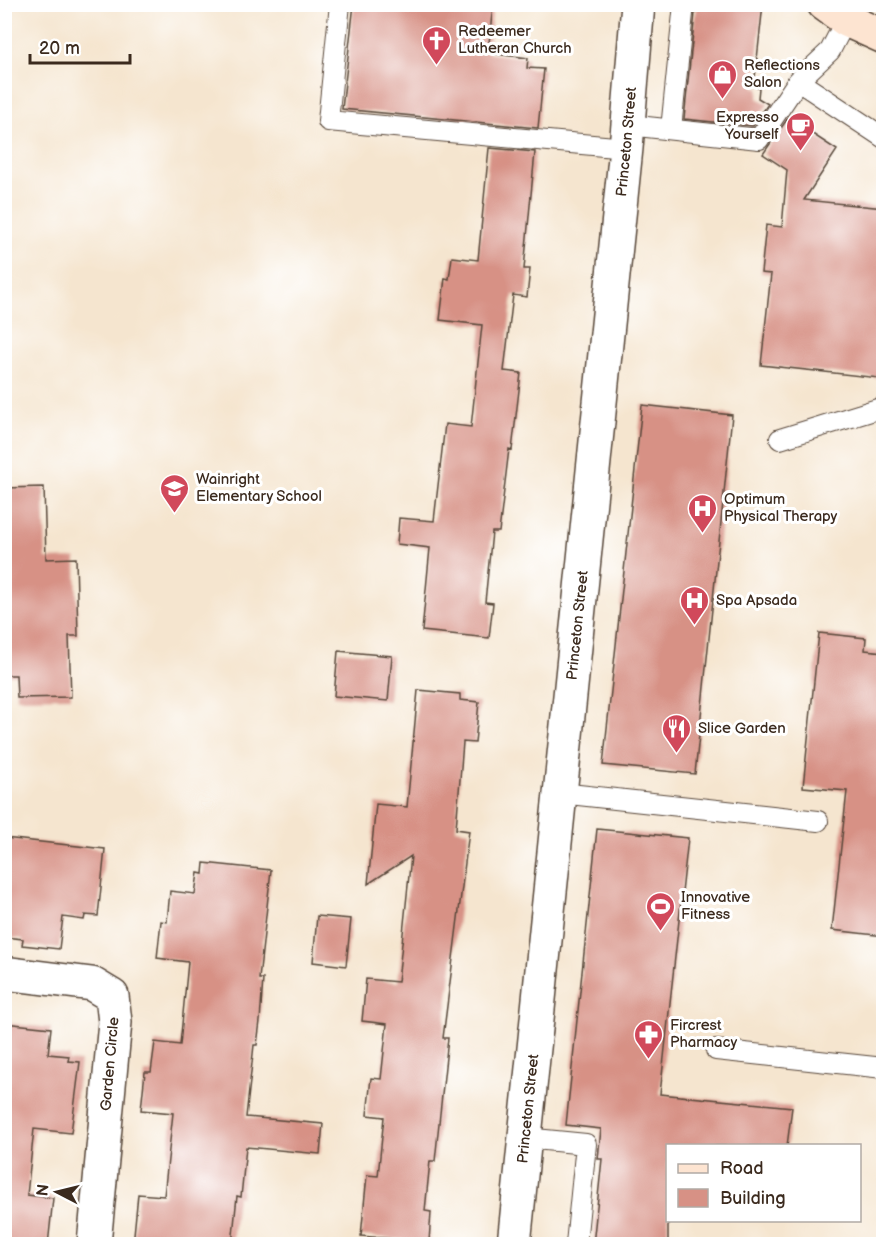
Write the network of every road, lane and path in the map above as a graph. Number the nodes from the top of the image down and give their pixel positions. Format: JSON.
{"nodes":[{"id":1,"x":340,"y":4,"type":"edge"},
{"id":2,"x":638,"y":4,"type":"edge"},
{"id":3,"x":684,"y":4,"type":"edge"},
{"id":4,"x":835,"y":12,"type":"edge"},
{"id":5,"x":884,"y":37,"type":"edge"},
{"id":6,"x":798,"y":81,"type":"junction"},
{"id":7,"x":671,"y":129,"type":"junction"},
{"id":8,"x":627,"y":137,"type":"junction"},
{"id":9,"x":884,"y":138,"type":"edge"},
{"id":10,"x":884,"y":407,"type":"edge"},
{"id":11,"x":780,"y":439,"type":"dead end"},
{"id":12,"x":560,"y":793,"type":"junction"},
{"id":13,"x":818,"y":821,"type":"dead end"},
{"id":14,"x":4,"y":973,"type":"edge"},
{"id":15,"x":716,"y":1050,"type":"dead end"},
{"id":16,"x":884,"y":1068,"type":"edge"},
{"id":17,"x":525,"y":1138,"type":"junction"},
{"id":18,"x":94,"y":1245,"type":"edge"},
{"id":19,"x":514,"y":1245,"type":"edge"},
{"id":20,"x":576,"y":1245,"type":"edge"}],
"edges":[{"from":1,"to":8,"type":"lane"},
{"from":2,"to":8,"type":"street","name":"Princeton Street"},
{"from":3,"to":7,"type":"lane"},
{"from":4,"to":5,"type":"street"},
{"from":4,"to":6,"type":"lane"},
{"from":6,"to":7,"type":"lane"},
{"from":6,"to":9,"type":"lane"},
{"from":7,"to":8,"type":"lane"},
{"from":8,"to":12,"type":"street","name":"Princeton Street"},
{"from":10,"to":11,"type":"lane"},
{"from":12,"to":13,"type":"lane"},
{"from":12,"to":17,"type":"street","name":"Princeton Street"},
{"from":14,"to":18,"type":"street","name":"Garden Circle"},
{"from":15,"to":16,"type":"lane"},
{"from":17,"to":19,"type":"street","name":"Princeton Street"},
{"from":17,"to":20,"type":"lane"}]}
